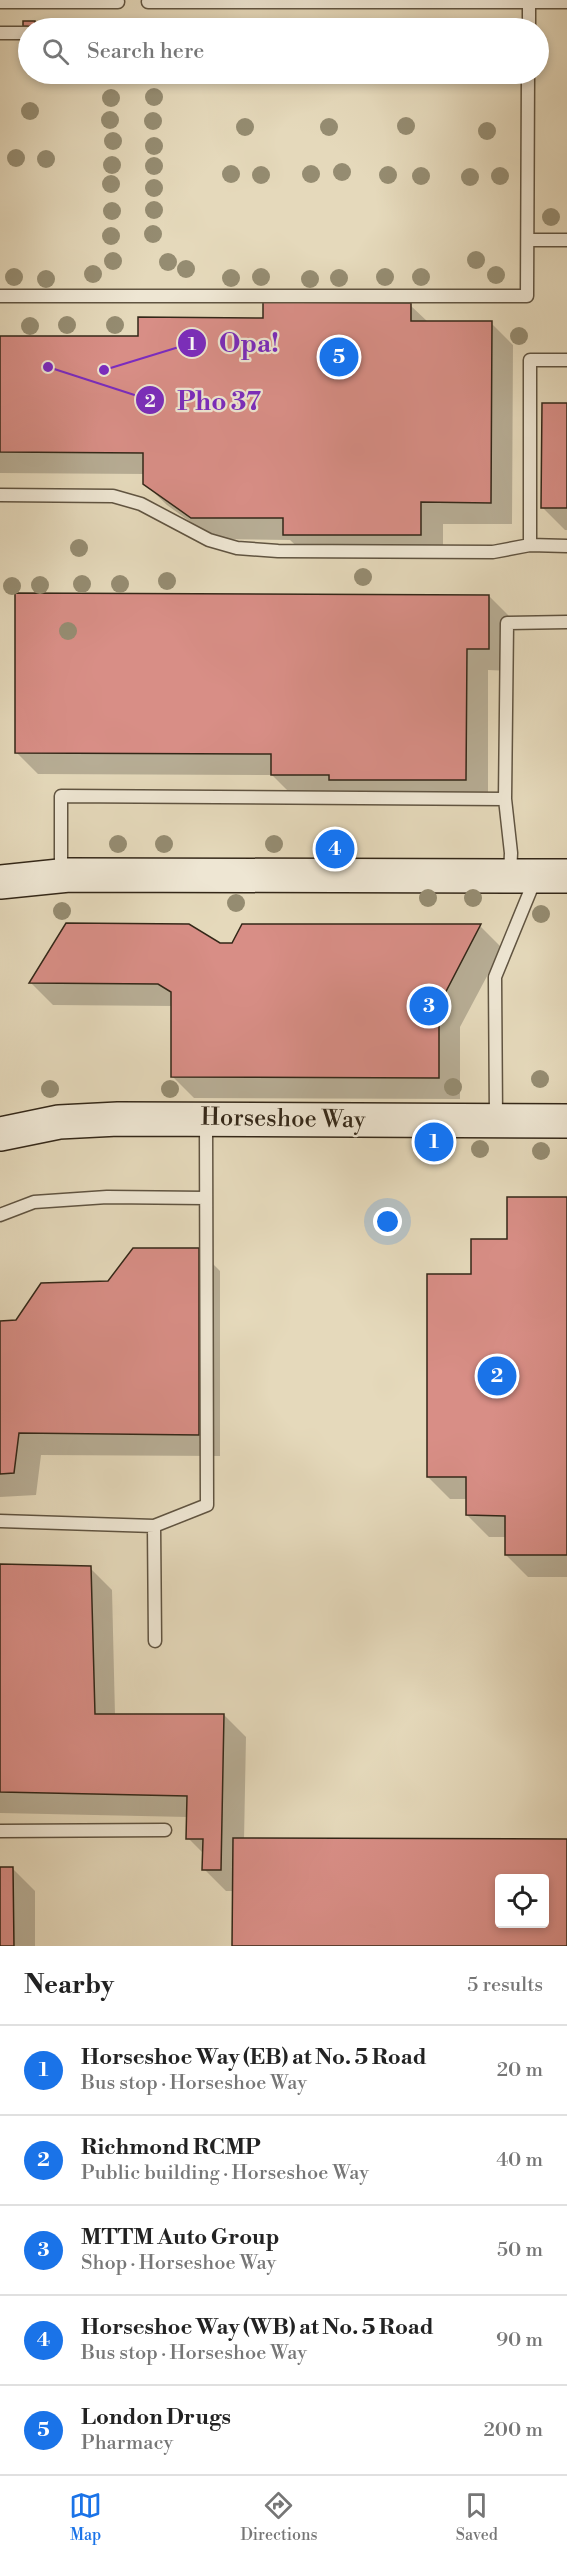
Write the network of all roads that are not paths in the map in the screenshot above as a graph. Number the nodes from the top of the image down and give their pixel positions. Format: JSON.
{"nodes":[{"id":1,"x":208,"y":1,"type":"edge"},
{"id":2,"x":339,"y":1,"type":"edge"},
{"id":3,"x":0,"y":2,"type":"edge"},
{"id":4,"x":118,"y":2,"type":"dead end"},
{"id":5,"x":148,"y":2,"type":"dead end"},
{"id":6,"x":529,"y":2,"type":"junction"},
{"id":7,"x":567,"y":2,"type":"edge"},
{"id":8,"x":529,"y":18,"type":"edge"},
{"id":9,"x":0,"y":33,"type":"edge"},
{"id":10,"x":18,"y":33,"type":"edge"},
{"id":11,"x":528,"y":84,"type":"edge"},
{"id":12,"x":528,"y":240,"type":"junction"},
{"id":13,"x":567,"y":240,"type":"edge"},
{"id":14,"x":0,"y":296,"type":"edge"},
{"id":15,"x":567,"y":360,"type":"edge"},
{"id":16,"x":0,"y":495,"type":"edge"},
{"id":17,"x":530,"y":546,"type":"junction"},
{"id":18,"x":567,"y":546,"type":"edge"},
{"id":19,"x":567,"y":622,"type":"edge"},
{"id":20,"x":505,"y":799,"type":"junction"},
{"id":21,"x":61,"y":876,"type":"junction"},
{"id":22,"x":538,"y":876,"type":"edge"},
{"id":23,"x":0,"y":882,"type":"edge"},
{"id":24,"x":206,"y":1118,"type":"junction"},
{"id":25,"x":496,"y":1121,"type":"junction"},
{"id":26,"x":567,"y":1121,"type":"edge"},
{"id":27,"x":0,"y":1134,"type":"edge"},
{"id":28,"x":206,"y":1198,"type":"junction"},
{"id":29,"x":0,"y":1215,"type":"edge"},
{"id":30,"x":0,"y":1521,"type":"edge"},
{"id":31,"x":154,"y":1526,"type":"junction"},
{"id":32,"x":155,"y":1641,"type":"dead end"},
{"id":33,"x":165,"y":1830,"type":"dead end"},
{"id":34,"x":0,"y":1831,"type":"edge"}],
"edges":[{"from":1,"to":2,"type":"lane"},
{"from":1,"to":5,"type":"lane"},
{"from":2,"to":6,"type":"lane"},
{"from":3,"to":4,"type":"lane"},
{"from":6,"to":7,"type":"lane"},
{"from":6,"to":8,"type":"lane"},
{"from":9,"to":10,"type":"lane"},
{"from":11,"to":12,"type":"lane"},
{"from":12,"to":13,"type":"lane"},
{"from":12,"to":14,"type":"lane"},
{"from":15,"to":17,"type":"lane"},
{"from":16,"to":17,"type":"lane"},
{"from":17,"to":18,"type":"lane"},
{"from":19,"to":20,"type":"lane"},
{"from":20,"to":21,"type":"lane"},
{"from":20,"to":22,"type":"lane"},
{"from":21,"to":22,"type":"street"},
{"from":21,"to":23,"type":"street"},
{"from":22,"to":25,"type":"lane"},
{"from":24,"to":25,"type":"street","name":"Horseshoe Way"},
{"from":24,"to":27,"type":"street","name":"Horseshoe Way"},
{"from":24,"to":28,"type":"lane"},
{"from":25,"to":26,"type":"street","name":"Horseshoe Way"},
{"from":28,"to":29,"type":"lane"},
{"from":28,"to":31,"type":"lane"},
{"from":30,"to":31,"type":"lane"},
{"from":31,"to":32,"type":"lane"},
{"from":33,"to":34,"type":"lane"}]}
